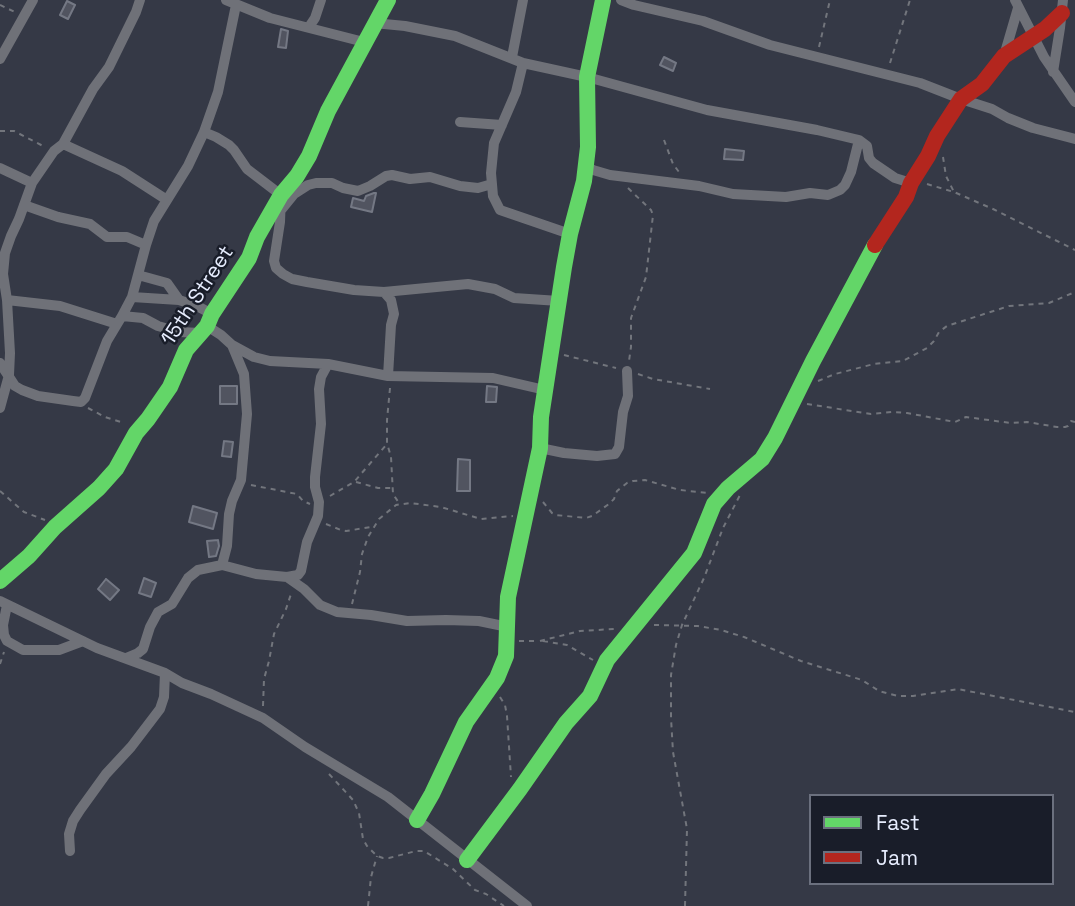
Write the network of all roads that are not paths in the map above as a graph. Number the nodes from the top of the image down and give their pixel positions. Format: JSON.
{"nodes":[{"id":1,"x":33,"y":0,"type":"edge"},
{"id":2,"x":140,"y":0,"type":"edge"},
{"id":3,"x":321,"y":0,"type":"edge"},
{"id":4,"x":388,"y":0,"type":"edge"},
{"id":5,"x":523,"y":0,"type":"edge"},
{"id":6,"x":603,"y":0,"type":"edge"},
{"id":7,"x":621,"y":0,"type":"edge"},
{"id":8,"x":231,"y":3,"type":"edge"},
{"id":9,"x":1016,"y":4,"type":"edge"},
{"id":10,"x":1062,"y":7,"type":"edge"},
{"id":11,"x":374,"y":23,"type":"junction"},
{"id":12,"x":309,"y":27,"type":"junction"},
{"id":13,"x":1032,"y":37,"type":"junction"},
{"id":14,"x":364,"y":42,"type":"junction"},
{"id":15,"x":1003,"y":56,"type":"junction"},
{"id":16,"x":512,"y":57,"type":"junction"},
{"id":17,"x":0,"y":59,"type":"edge"},
{"id":18,"x":523,"y":63,"type":"junction"},
{"id":19,"x":1054,"y":72,"type":"junction"},
{"id":20,"x":587,"y":77,"type":"junction"},
{"id":21,"x":961,"y":99,"type":"junction"},
{"id":22,"x":1075,"y":102,"type":"edge"},
{"id":23,"x":460,"y":122,"type":"dead end"},
{"id":24,"x":502,"y":125,"type":"junction"},
{"id":25,"x":204,"y":132,"type":"junction"},
{"id":26,"x":1075,"y":139,"type":"edge"},
{"id":27,"x":859,"y":140,"type":"junction"},
{"id":28,"x":58,"y":147,"type":"junction"},
{"id":29,"x":585,"y":165,"type":"junction"},
{"id":30,"x":0,"y":168,"type":"edge"},
{"id":31,"x":912,"y":182,"type":"junction"},
{"id":32,"x":32,"y":183,"type":"junction"},
{"id":33,"x":492,"y":184,"type":"junction"},
{"id":34,"x":167,"y":200,"type":"junction"},
{"id":35,"x":281,"y":202,"type":"junction"},
{"id":36,"x":24,"y":205,"type":"junction"},
{"id":37,"x":570,"y":234,"type":"junction"},
{"id":38,"x":146,"y":245,"type":"junction"},
{"id":39,"x":138,"y":275,"type":"junction"},
{"id":40,"x":384,"y":292,"type":"junction"},
{"id":41,"x":4,"y":294,"type":"edge"},
{"id":42,"x":132,"y":297,"type":"junction"},
{"id":43,"x":179,"y":300,"type":"junction"},
{"id":44,"x":559,"y":301,"type":"junction"},
{"id":45,"x":120,"y":321,"type":"junction"},
{"id":46,"x":206,"y":324,"type":"junction"},
{"id":47,"x":232,"y":345,"type":"junction"},
{"id":48,"x":0,"y":363,"type":"edge"},
{"id":49,"x":328,"y":364,"type":"junction"},
{"id":50,"x":627,"y":371,"type":"road end"},
{"id":51,"x":9,"y":375,"type":"junction"},
{"id":52,"x":390,"y":376,"type":"junction"},
{"id":53,"x":545,"y":390,"type":"junction"},
{"id":54,"x":0,"y":408,"type":"edge"},
{"id":55,"x":540,"y":448,"type":"junction"},
{"id":56,"x":222,"y":565,"type":"junction"},
{"id":57,"x":290,"y":579,"type":"junction"},
{"id":58,"x":0,"y":581,"type":"edge"},
{"id":59,"x":4,"y":603,"type":"edge"},
{"id":60,"x":508,"y":634,"type":"junction"},
{"id":61,"x":83,"y":641,"type":"junction"},
{"id":62,"x":126,"y":658,"type":"junction"},
{"id":63,"x":165,"y":673,"type":"junction"},
{"id":64,"x":417,"y":820,"type":"junction"},
{"id":65,"x":71,"y":851,"type":"dead end"},
{"id":66,"x":467,"y":860,"type":"junction"},
{"id":67,"x":527,"y":906,"type":"edge"}],
"edges":[{"from":1,"to":17,"type":"street"},
{"from":2,"to":28,"type":"street"},
{"from":3,"to":12,"type":"street"},
{"from":4,"to":11,"type":"street","name":"15th Street"},
{"from":5,"to":16,"type":"street"},
{"from":6,"to":20,"type":"street"},
{"from":7,"to":21,"type":"street"},
{"from":8,"to":12,"type":"street"},
{"from":8,"to":25,"type":"street"},
{"from":9,"to":13,"type":"street"},
{"from":9,"to":15,"type":"street"},
{"from":10,"to":13,"type":"street"},
{"from":10,"to":19,"type":"street"},
{"from":11,"to":14,"type":"street","name":"15th Street"},
{"from":11,"to":16,"type":"street"},
{"from":12,"to":14,"type":"street"},
{"from":13,"to":15,"type":"street"},
{"from":13,"to":19,"type":"street"},
{"from":14,"to":35,"type":"street","name":"15th Street"},
{"from":15,"to":21,"type":"street"},
{"from":16,"to":18,"type":"street"},
{"from":18,"to":20,"type":"street"},
{"from":18,"to":24,"type":"street"},
{"from":19,"to":22,"type":"street"},
{"from":20,"to":27,"type":"street"},
{"from":20,"to":29,"type":"street"},
{"from":21,"to":26,"type":"street"},
{"from":21,"to":31,"type":"street"},
{"from":23,"to":24,"type":"street"},
{"from":24,"to":33,"type":"street"},
{"from":25,"to":34,"type":"street"},
{"from":25,"to":35,"type":"street"},
{"from":27,"to":29,"type":"street"},
{"from":27,"to":31,"type":"street"},
{"from":28,"to":32,"type":"street"},
{"from":28,"to":34,"type":"street"},
{"from":29,"to":37,"type":"street"},
{"from":30,"to":32,"type":"street"},
{"from":31,"to":66,"type":"street"},
{"from":32,"to":36,"type":"street"},
{"from":33,"to":35,"type":"street"},
{"from":33,"to":37,"type":"street"},
{"from":34,"to":38,"type":"street"},
{"from":35,"to":40,"type":"street"},
{"from":35,"to":46,"type":"street","name":"15th Street"},
{"from":36,"to":38,"type":"street"},
{"from":36,"to":41,"type":"street"},
{"from":37,"to":44,"type":"street"},
{"from":38,"to":39,"type":"street"},
{"from":39,"to":42,"type":"street"},
{"from":39,"to":43,"type":"street"},
{"from":40,"to":44,"type":"street"},
{"from":40,"to":52,"type":"street"},
{"from":41,"to":45,"type":"street"},
{"from":41,"to":51,"type":"street"},
{"from":42,"to":43,"type":"street"},
{"from":42,"to":45,"type":"street"},
{"from":43,"to":46,"type":"street"},
{"from":44,"to":53,"type":"street"},
{"from":45,"to":46,"type":"street"},
{"from":45,"to":51,"type":"street"},
{"from":46,"to":47,"type":"street"},
{"from":46,"to":58,"type":"street","name":"15th Street"},
{"from":47,"to":49,"type":"street"},
{"from":47,"to":56,"type":"street"},
{"from":48,"to":51,"type":"street"},
{"from":49,"to":52,"type":"street"},
{"from":49,"to":57,"type":"street"},
{"from":50,"to":55,"type":"street"},
{"from":51,"to":54,"type":"street"},
{"from":52,"to":53,"type":"street"},
{"from":53,"to":55,"type":"street"},
{"from":55,"to":60,"type":"street"},
{"from":56,"to":57,"type":"street"},
{"from":56,"to":62,"type":"street"},
{"from":57,"to":60,"type":"street"},
{"from":59,"to":61,"type":"street"},
{"from":59,"to":61,"type":"street"},
{"from":60,"to":64,"type":"street"},
{"from":61,"to":62,"type":"street"},
{"from":62,"to":63,"type":"street"},
{"from":63,"to":64,"type":"street"},
{"from":63,"to":65,"type":"street"},
{"from":64,"to":66,"type":"street"},
{"from":66,"to":67,"type":"street"}]}
